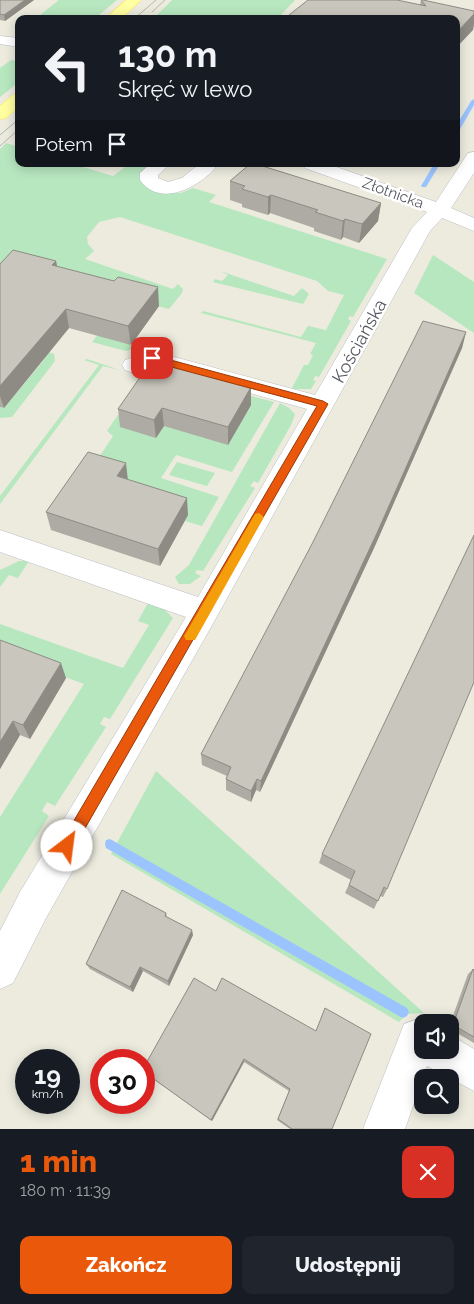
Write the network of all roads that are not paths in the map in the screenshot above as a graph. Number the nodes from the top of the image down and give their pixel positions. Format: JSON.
{"nodes":[{"id":1,"x":134,"y":0,"type":"edge"},
{"id":2,"x":117,"y":15,"type":"edge"},
{"id":3,"x":0,"y":40,"type":"edge"},
{"id":4,"x":15,"y":42,"type":"edge"},
{"id":5,"x":15,"y":101,"type":"edge"},
{"id":6,"x":0,"y":114,"type":"edge"},
{"id":7,"x":474,"y":157,"type":"edge"},
{"id":8,"x":157,"y":167,"type":"edge"},
{"id":9,"x":206,"y":167,"type":"edge"},
{"id":10,"x":319,"y":167,"type":"edge"},
{"id":11,"x":440,"y":210,"type":"junction"},
{"id":12,"x":474,"y":225,"type":"edge"},
{"id":13,"x":133,"y":365,"type":"dead end"},
{"id":14,"x":323,"y":404,"type":"junction"},
{"id":15,"x":0,"y":541,"type":"edge"},
{"id":16,"x":205,"y":611,"type":"junction"},
{"id":17,"x":0,"y":970,"type":"edge"},
{"id":18,"x":414,"y":1049,"type":"edge"},
{"id":19,"x":454,"y":1059,"type":"edge"},
{"id":20,"x":474,"y":1070,"type":"edge"},
{"id":21,"x":384,"y":1129,"type":"edge"}],
"edges":[{"from":1,"to":2,"type":"main road"},
{"from":3,"to":4,"type":"street"},
{"from":5,"to":6,"type":"main road"},
{"from":7,"to":11,"type":"street","name":"Kościańska"},
{"from":8,"to":9,"type":"street"},
{"from":10,"to":11,"type":"street","name":"Złotnicka"},
{"from":11,"to":12,"type":"street","name":"Złotnicka"},
{"from":11,"to":14,"type":"street","name":"Kościańska"},
{"from":13,"to":14,"type":"street"},
{"from":14,"to":16,"type":"street","name":"Kościańska"},
{"from":15,"to":16,"type":"street"},
{"from":16,"to":17,"type":"street","name":"Kościańska"},
{"from":18,"to":21,"type":"street"},
{"from":19,"to":20,"type":"street"}]}
